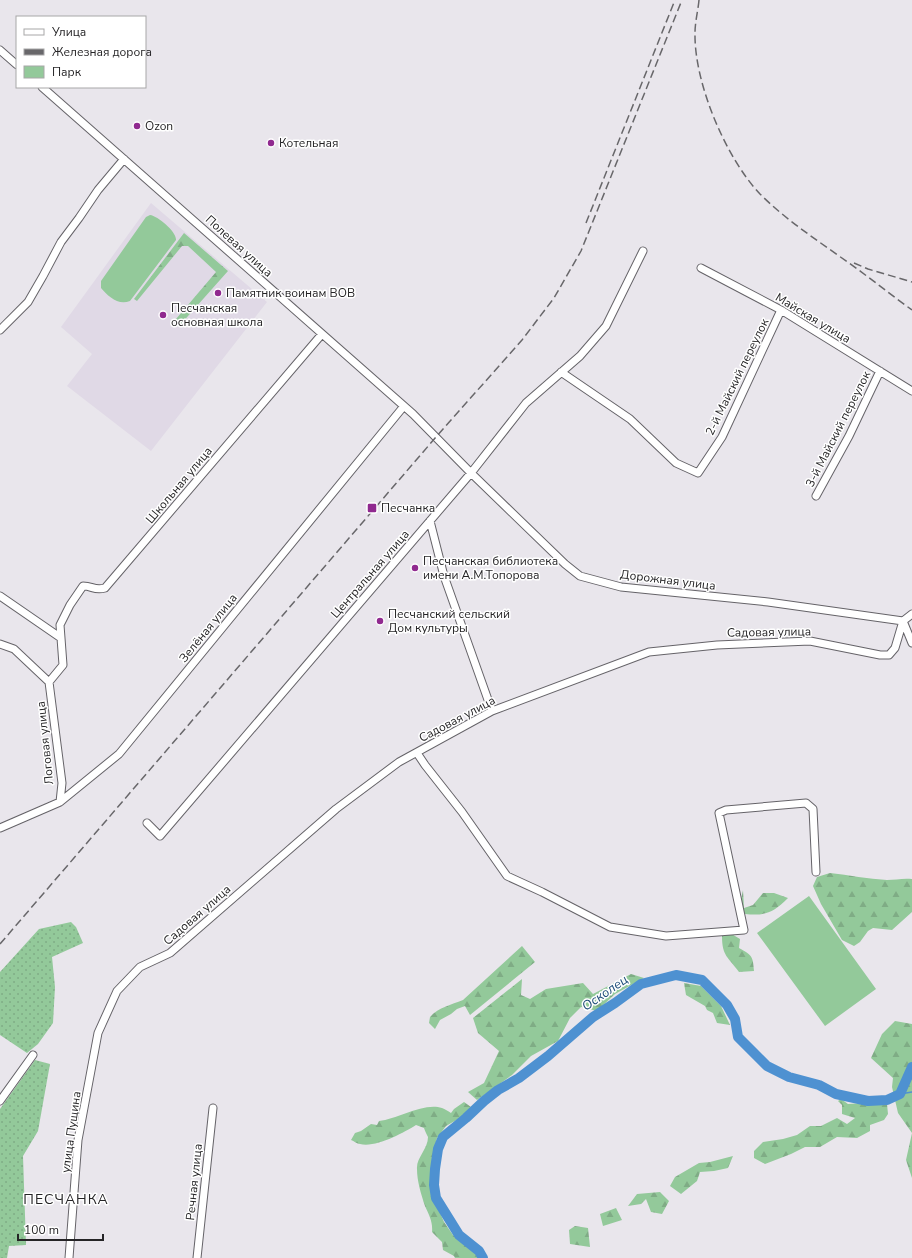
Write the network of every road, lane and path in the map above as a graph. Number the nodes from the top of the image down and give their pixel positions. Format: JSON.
{"nodes":[{"id":1,"x":0,"y":50,"type":"edge"},
{"id":2,"x":16,"y":64,"type":"edge"},
{"id":3,"x":43,"y":88,"type":"edge"},
{"id":4,"x":124,"y":159,"type":"junction"},
{"id":5,"x":643,"y":251,"type":"dead end"},
{"id":6,"x":700,"y":268,"type":"dead end"},
{"id":7,"x":781,"y":310,"type":"junction"},
{"id":8,"x":0,"y":330,"type":"edge"},
{"id":9,"x":322,"y":334,"type":"junction"},
{"id":10,"x":880,"y":371,"type":"junction"},
{"id":11,"x":561,"y":372,"type":"junction"},
{"id":12,"x":912,"y":391,"type":"edge"},
{"id":13,"x":404,"y":406,"type":"junction"},
{"id":14,"x":471,"y":473,"type":"junction"},
{"id":15,"x":816,"y":496,"type":"dead end"},
{"id":16,"x":430,"y":521,"type":"junction"},
{"id":17,"x":0,"y":596,"type":"edge"},
{"id":18,"x":912,"y":614,"type":"edge"},
{"id":19,"x":903,"y":621,"type":"junction"},
{"id":20,"x":61,"y":638,"type":"junction"},
{"id":21,"x":912,"y":643,"type":"edge"},
{"id":22,"x":0,"y":644,"type":"edge"},
{"id":23,"x":49,"y":682,"type":"junction"},
{"id":24,"x":492,"y":711,"type":"junction"},
{"id":25,"x":417,"y":752,"type":"junction"},
{"id":26,"x":62,"y":783,"type":"junction"},
{"id":27,"x":71,"y":792,"type":"junction"},
{"id":28,"x":60,"y":802,"type":"junction"},
{"id":29,"x":147,"y":823,"type":"dead end"},
{"id":30,"x":0,"y":828,"type":"edge"},
{"id":31,"x":816,"y":872,"type":"dead end"},
{"id":32,"x":98,"y":1033,"type":"joint"},
{"id":33,"x":33,"y":1055,"type":"dead end"},
{"id":34,"x":0,"y":1101,"type":"edge"},
{"id":35,"x":213,"y":1108,"type":"dead end"},
{"id":36,"x":69,"y":1258,"type":"edge"},
{"id":37,"x":197,"y":1258,"type":"edge"}],
"edges":[{"from":1,"to":2,"type":"street"},
{"from":3,"to":4,"type":"street","name":"Полевая улица"},
{"from":4,"to":8,"type":"street"},
{"from":4,"to":9,"type":"street","name":"Полевая улица"},
{"from":5,"to":11,"type":"street","name":"Центральная улица"},
{"from":6,"to":7,"type":"street","name":"Майская улица"},
{"from":7,"to":10,"type":"street","name":"Майская улица"},
{"from":7,"to":11,"type":"street","name":"2-й Майский переулок"},
{"from":9,"to":13,"type":"street","name":"Полевая улица"},
{"from":9,"to":20,"type":"street","name":"Школьная улица"},
{"from":10,"to":12,"type":"street","name":"Майская улица"},
{"from":10,"to":15,"type":"street","name":"3-й Майский переулок"},
{"from":11,"to":14,"type":"street","name":"Центральная улица"},
{"from":13,"to":14,"type":"street","name":"Полевая улица"},
{"from":13,"to":27,"type":"street","name":"Зелёная улица"},
{"from":14,"to":16,"type":"street","name":"Центральная улица"},
{"from":14,"to":19,"type":"street","name":"Дорожная улица"},
{"from":16,"to":24,"type":"street"},
{"from":16,"to":29,"type":"street","name":"Центральная улица"},
{"from":17,"to":20,"type":"street"},
{"from":18,"to":19,"type":"street"},
{"from":19,"to":21,"type":"street"},
{"from":19,"to":24,"type":"street","name":"Садовая улица"},
{"from":20,"to":23,"type":"street"},
{"from":22,"to":23,"type":"street"},
{"from":23,"to":26,"type":"street","name":"Логовая улица"},
{"from":24,"to":25,"type":"street","name":"Садовая улица"},
{"from":25,"to":31,"type":"street"},
{"from":25,"to":32,"type":"street","name":"Садовая улица"},
{"from":26,"to":27,"type":"street"},
{"from":26,"to":28,"type":"street","name":"Логовая улица"},
{"from":27,"to":28,"type":"street","name":"Зелёная улица"},
{"from":28,"to":30,"type":"street","name":"Зелёная улица"},
{"from":32,"to":36,"type":"street","name":"улица Пущина"},
{"from":33,"to":34,"type":"street"},
{"from":35,"to":37,"type":"street","name":"Речная улица"}]}
